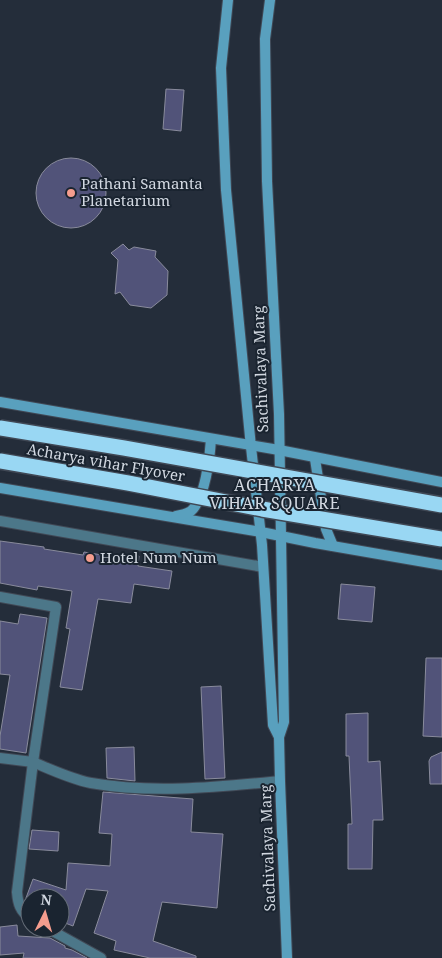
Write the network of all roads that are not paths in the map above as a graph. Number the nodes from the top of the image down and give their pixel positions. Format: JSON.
{"nodes":[{"id":1,"x":228,"y":0,"type":"edge"},
{"id":2,"x":270,"y":0,"type":"edge"},
{"id":3,"x":0,"y":402,"type":"edge"},
{"id":4,"x":0,"y":428,"type":"edge"},
{"id":5,"x":211,"y":439,"type":"junction"},
{"id":6,"x":251,"y":446,"type":"junction"},
{"id":7,"x":279,"y":450,"type":"junction"},
{"id":8,"x":315,"y":458,"type":"junction"},
{"id":9,"x":0,"y":461,"type":"edge"},
{"id":10,"x":442,"y":482,"type":"edge"},
{"id":11,"x":0,"y":488,"type":"edge"},
{"id":12,"x":442,"y":505,"type":"edge"},
{"id":13,"x":172,"y":517,"type":"junction"},
{"id":14,"x":0,"y":521,"type":"edge"},
{"id":15,"x":261,"y":532,"type":"junction"},
{"id":16,"x":281,"y":536,"type":"junction"},
{"id":17,"x":442,"y":539,"type":"edge"},
{"id":18,"x":333,"y":546,"type":"junction"},
{"id":19,"x":442,"y":565,"type":"edge"},
{"id":20,"x":263,"y":567,"type":"junction"},
{"id":21,"x":0,"y":597,"type":"edge"},
{"id":22,"x":279,"y":737,"type":"junction"},
{"id":23,"x":0,"y":758,"type":"edge"},
{"id":24,"x":33,"y":762,"type":"junction"},
{"id":25,"x":280,"y":781,"type":"junction"},
{"id":26,"x":20,"y":907,"type":"edge"},
{"id":27,"x":65,"y":938,"type":"edge"},
{"id":28,"x":101,"y":958,"type":"edge"},
{"id":29,"x":287,"y":958,"type":"edge"}],
"edges":[{"from":1,"to":6,"type":"main road","name":"Sachivalaya Marg"},
{"from":2,"to":7,"type":"main road","name":"Sachivalaya Marg"},
{"from":3,"to":5,"type":"main road"},
{"from":4,"to":12,"type":"highway","name":"Acharya vihar Flyover","bridge":true},
{"from":5,"to":6,"type":"main road"},
{"from":5,"to":13,"type":"main road"},
{"from":6,"to":7,"type":"main road"},
{"from":6,"to":15,"type":"main road","name":"Sachivalaya Marg"},
{"from":7,"to":8,"type":"main road"},
{"from":7,"to":16,"type":"main road","name":"Sachivalaya Marg"},
{"from":8,"to":10,"type":"main road"},
{"from":8,"to":18,"type":"main road"},
{"from":9,"to":17,"type":"highway","name":"Acharya vihar Flyover","bridge":true},
{"from":11,"to":13,"type":"main road"},
{"from":13,"to":15,"type":"main road"},
{"from":14,"to":20,"type":"street"},
{"from":15,"to":16,"type":"main road"},
{"from":15,"to":20,"type":"main road","name":"Sachivalaya Marg"},
{"from":16,"to":18,"type":"main road"},
{"from":16,"to":22,"type":"main road","name":"Sachivalaya Marg"},
{"from":18,"to":19,"type":"main road"},
{"from":20,"to":22,"type":"main road","name":"Sachivalaya Marg"},
{"from":21,"to":24,"type":"street"},
{"from":22,"to":25,"type":"main road","name":"Sachivalaya Marg"},
{"from":23,"to":24,"type":"street"},
{"from":24,"to":25,"type":"street"},
{"from":24,"to":26,"type":"street"},
{"from":25,"to":29,"type":"main road","name":"Sachivalaya Marg"},
{"from":27,"to":28,"type":"street"}]}
